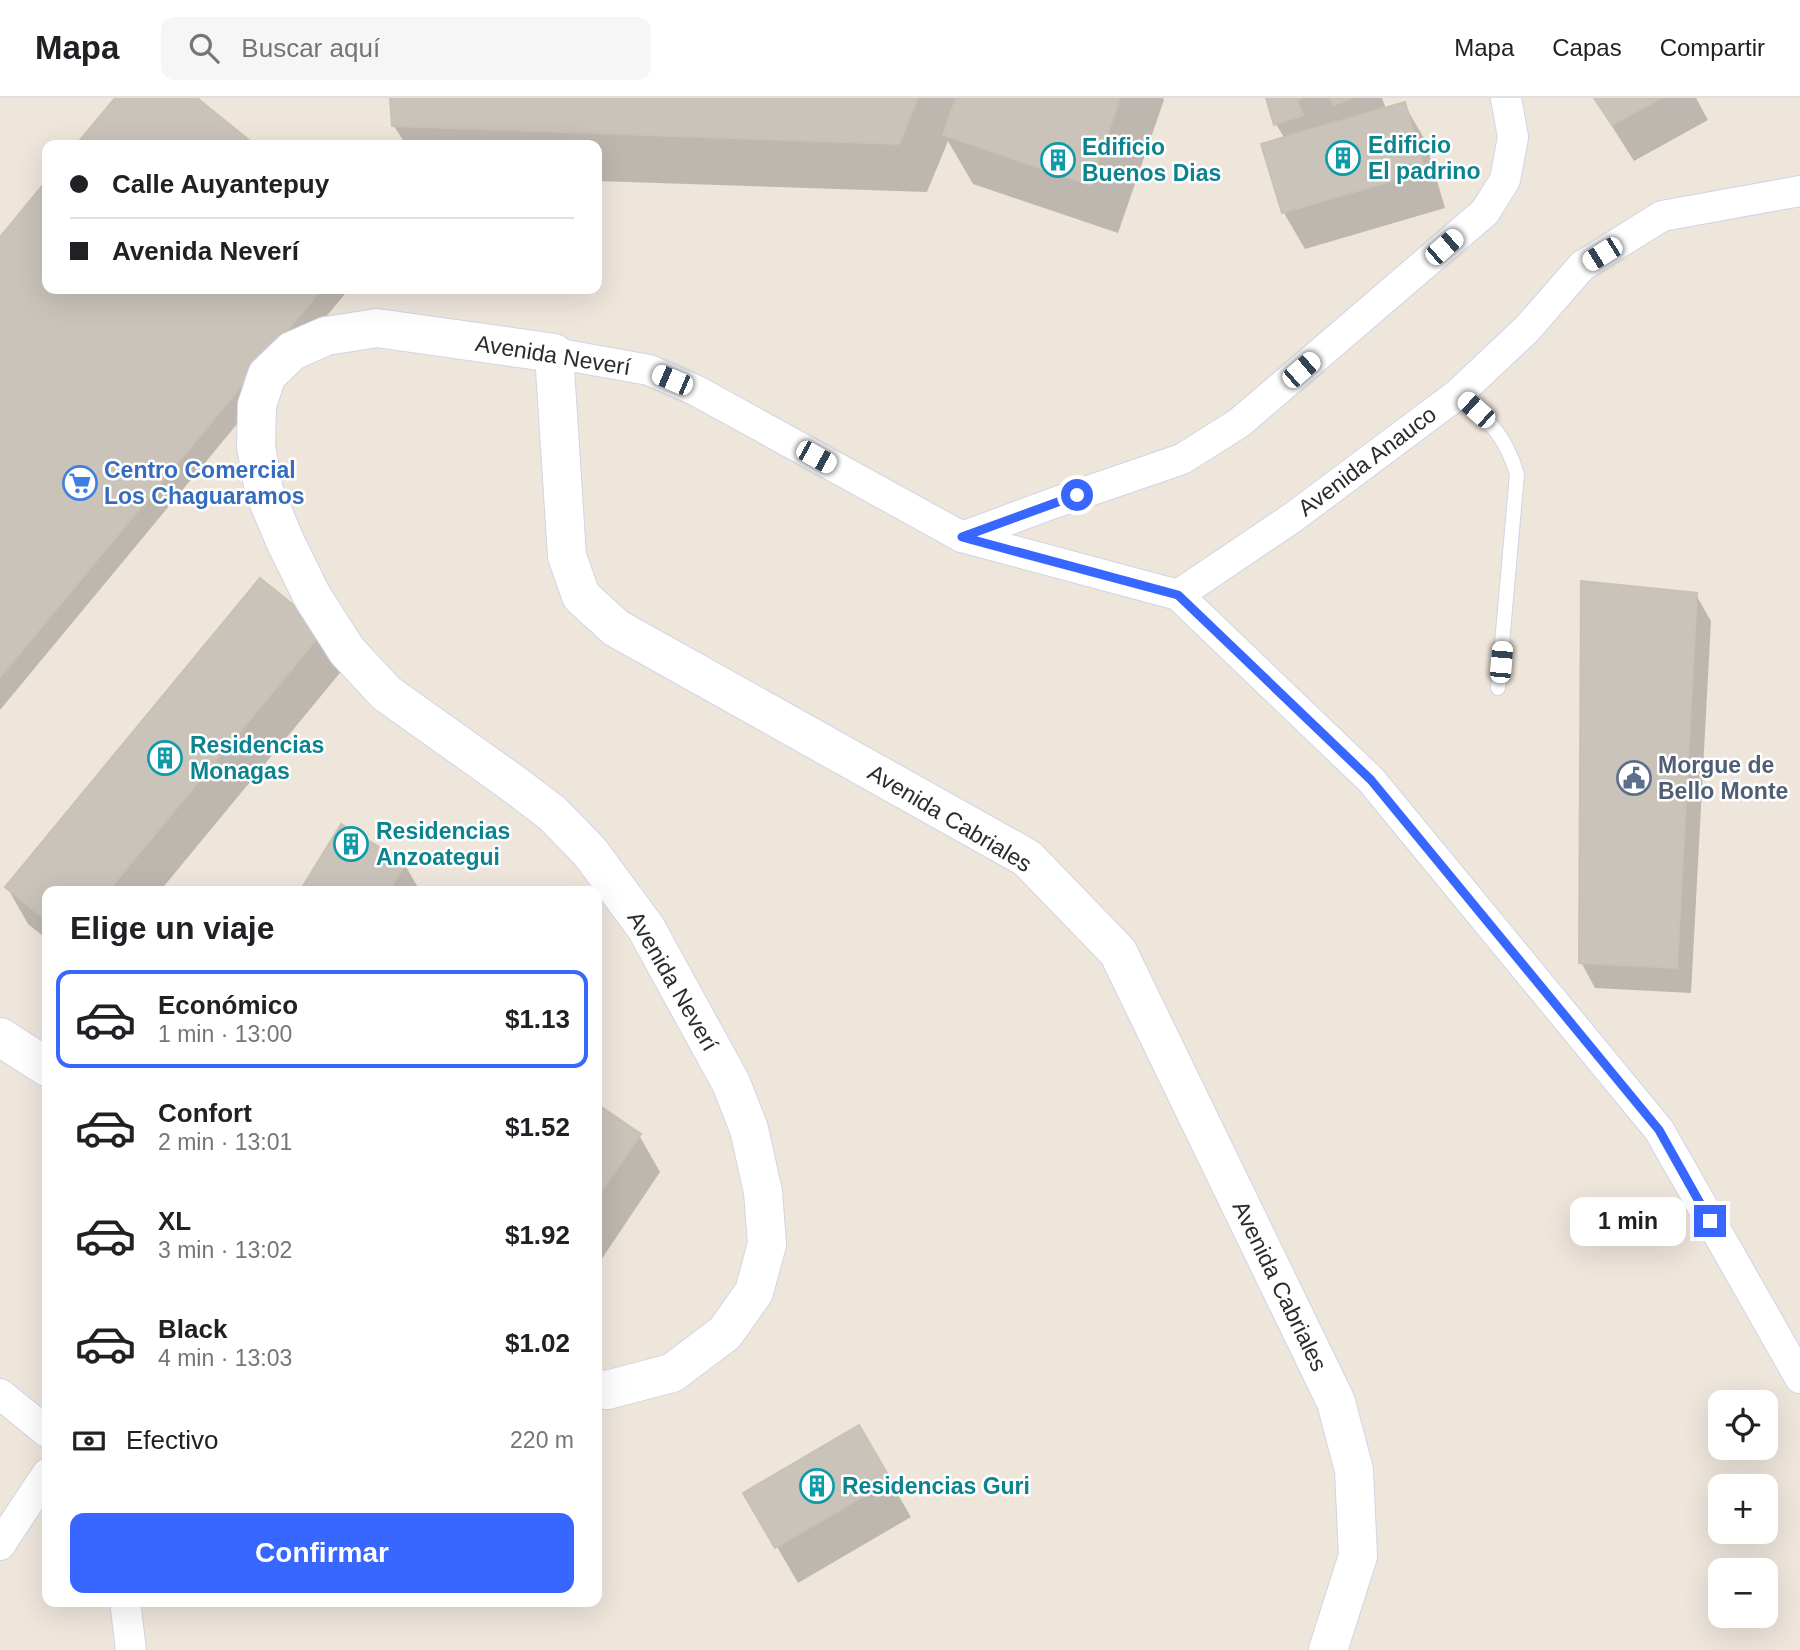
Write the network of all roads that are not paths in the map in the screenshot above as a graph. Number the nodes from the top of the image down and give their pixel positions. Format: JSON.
{"nodes":[{"id":1,"x":1506,"y":98,"type":"edge"},
{"id":2,"x":1800,"y":191,"type":"edge"},
{"id":3,"x":554,"y":353,"type":"junction"},
{"id":4,"x":1458,"y":394,"type":"junction"},
{"id":5,"x":962,"y":537,"type":"junction"},
{"id":6,"x":1178,"y":595,"type":"junction"},
{"id":7,"x":1498,"y":688,"type":"dead end"},
{"id":8,"x":0,"y":1037,"type":"edge"},
{"id":9,"x":42,"y":1064,"type":"edge"},
{"id":10,"x":1800,"y":1378,"type":"edge"},
{"id":11,"x":602,"y":1389,"type":"edge"},
{"id":12,"x":0,"y":1394,"type":"edge"},
{"id":13,"x":42,"y":1428,"type":"edge"},
{"id":14,"x":42,"y":1482,"type":"edge"},
{"id":15,"x":0,"y":1545,"type":"edge"},
{"id":16,"x":126,"y":1607,"type":"edge"},
{"id":17,"x":131,"y":1650,"type":"edge"},
{"id":18,"x":1328,"y":1650,"type":"edge"}],
"edges":[{"from":1,"to":5,"type":"street"},
{"from":2,"to":4,"type":"street","name":"Avenida Anauco"},
{"from":3,"to":5,"type":"street","name":"Avenida Neverí"},
{"from":3,"to":11,"type":"street","name":"Avenida Neverí"},
{"from":3,"to":18,"type":"street","name":"Avenida Cabriales"},
{"from":4,"to":6,"type":"street","name":"Avenida Anauco"},
{"from":4,"to":7,"type":"lane"},
{"from":5,"to":6,"type":"street","name":"Avenida Neverí"},
{"from":6,"to":10,"type":"street","name":"Avenida Neverí"},
{"from":8,"to":9,"type":"street"},
{"from":12,"to":13,"type":"street"},
{"from":14,"to":15,"type":"street"},
{"from":16,"to":17,"type":"street"}]}
